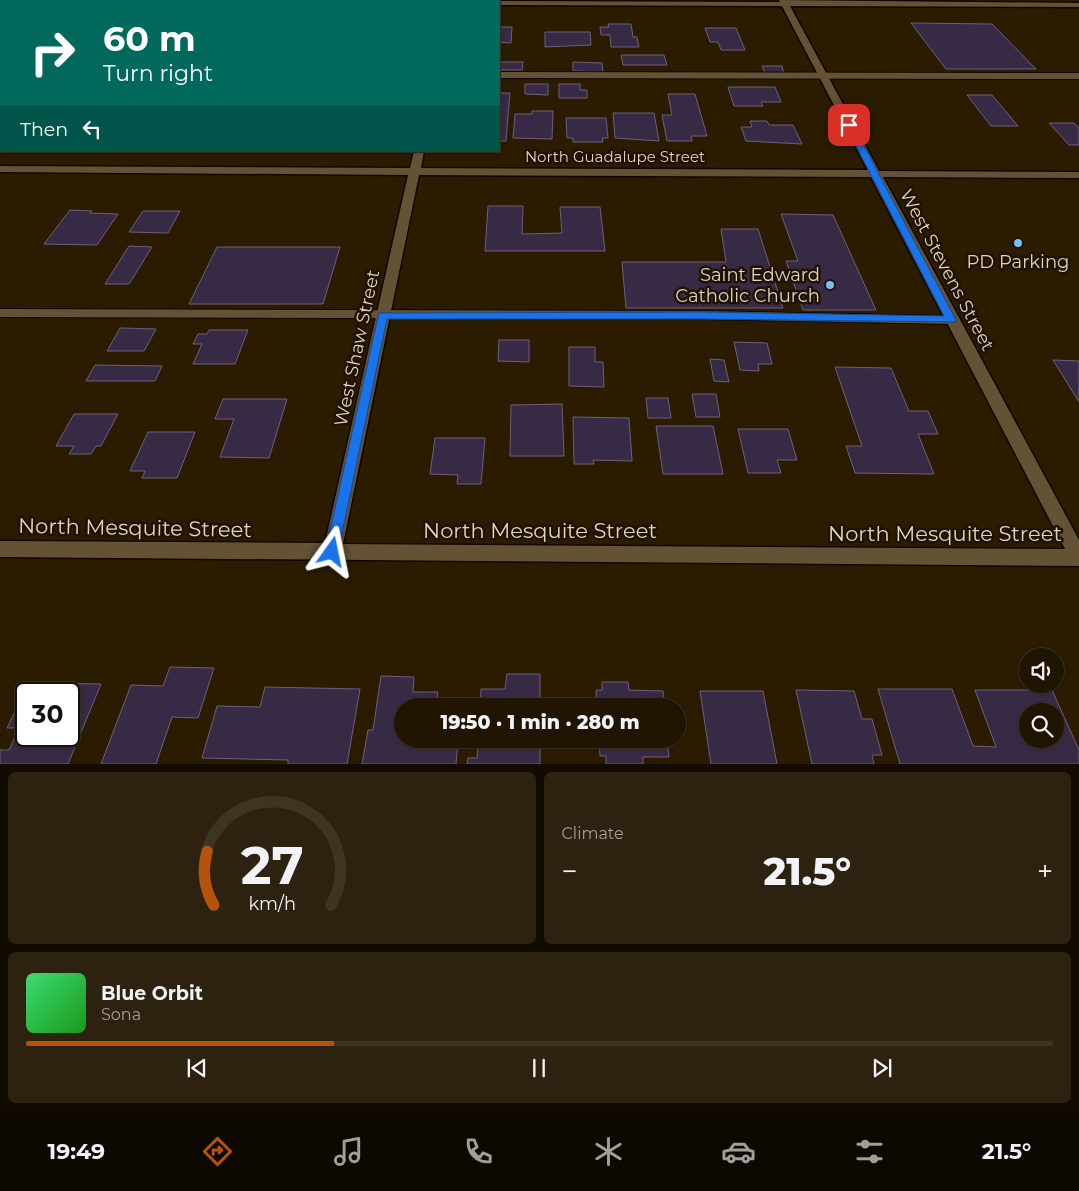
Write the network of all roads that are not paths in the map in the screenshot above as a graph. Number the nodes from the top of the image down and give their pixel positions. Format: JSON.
{"nodes":[{"id":1,"x":784,"y":2,"type":"edge"},
{"id":2,"x":500,"y":3,"type":"edge"},
{"id":3,"x":1079,"y":5,"type":"edge"},
{"id":4,"x":500,"y":74,"type":"edge"},
{"id":5,"x":823,"y":76,"type":"junction"},
{"id":6,"x":1079,"y":76,"type":"edge"},
{"id":7,"x":419,"y":152,"type":"edge"},
{"id":8,"x":0,"y":169,"type":"edge"},
{"id":9,"x":415,"y":170,"type":"junction"},
{"id":10,"x":875,"y":174,"type":"junction"},
{"id":11,"x":1079,"y":175,"type":"edge"},
{"id":12,"x":0,"y":313,"type":"edge"},
{"id":13,"x":382,"y":316,"type":"junction"},
{"id":14,"x":951,"y":320,"type":"junction"},
{"id":15,"x":0,"y":549,"type":"edge"},
{"id":16,"x":332,"y":552,"type":"junction"},
{"id":17,"x":1079,"y":557,"type":"edge"}],
"edges":[{"from":1,"to":2,"type":"street"},
{"from":1,"to":3,"type":"street"},
{"from":1,"to":5,"type":"street","name":"West Stevens Street"},
{"from":4,"to":5,"type":"lane"},
{"from":5,"to":6,"type":"lane"},
{"from":5,"to":10,"type":"street","name":"West Stevens Street"},
{"from":7,"to":9,"type":"street","name":"West Shaw Street"},
{"from":8,"to":9,"type":"street","name":"North Guadalupe Street"},
{"from":9,"to":10,"type":"street","name":"North Guadalupe Street"},
{"from":9,"to":13,"type":"street","name":"West Shaw Street"},
{"from":10,"to":11,"type":"street","name":"North Guadalupe Street"},
{"from":10,"to":14,"type":"street","name":"West Stevens Street"},
{"from":12,"to":13,"type":"lane"},
{"from":13,"to":14,"type":"lane"},
{"from":13,"to":16,"type":"street","name":"West Shaw Street"},
{"from":14,"to":17,"type":"street","name":"West Stevens Street"},
{"from":15,"to":16,"type":"street","name":"North Mesquite Street"},
{"from":16,"to":17,"type":"street","name":"North Mesquite Street"}]}
